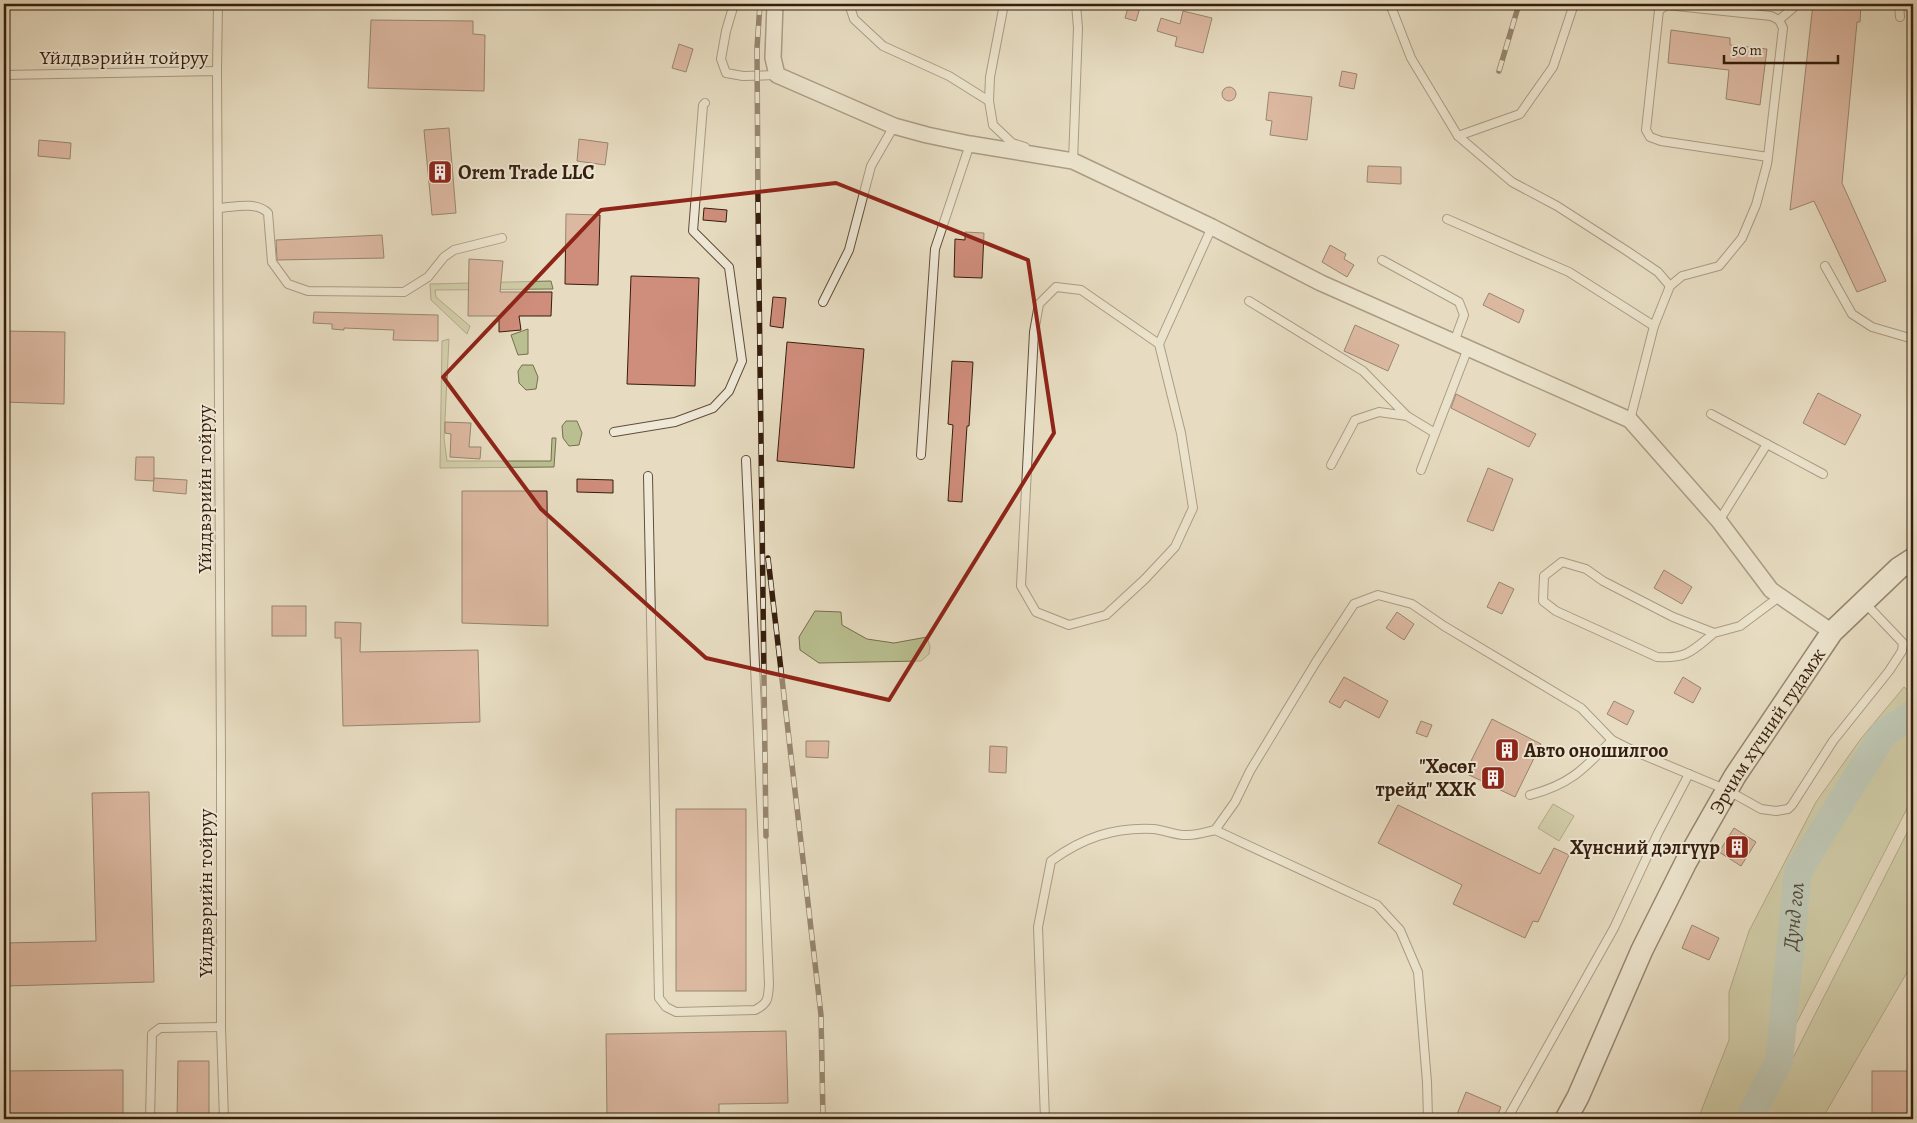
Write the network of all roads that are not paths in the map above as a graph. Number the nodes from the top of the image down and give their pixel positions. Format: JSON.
{"nodes":[{"id":1,"x":218,"y":4,"type":"edge"},
{"id":2,"x":734,"y":4,"type":"edge"},
{"id":3,"x":775,"y":4,"type":"edge"},
{"id":4,"x":849,"y":4,"type":"edge"},
{"id":5,"x":1004,"y":4,"type":"edge"},
{"id":6,"x":1076,"y":4,"type":"edge"},
{"id":7,"x":1390,"y":4,"type":"edge"},
{"id":8,"x":1574,"y":4,"type":"edge"},
{"id":9,"x":1793,"y":4,"type":"edge"},
{"id":10,"x":1899,"y":4,"type":"edge"},
{"id":11,"x":1900,"y":17,"type":"dead end"},
{"id":12,"x":1779,"y":20,"type":"junction"},
{"id":13,"x":217,"y":71,"type":"junction"},
{"id":14,"x":4,"y":75,"type":"edge"},
{"id":15,"x":777,"y":75,"type":"junction"},
{"id":16,"x":989,"y":101,"type":"junction"},
{"id":17,"x":705,"y":103,"type":"dead end"},
{"id":18,"x":894,"y":126,"type":"junction"},
{"id":19,"x":1458,"y":136,"type":"junction"},
{"id":20,"x":970,"y":144,"type":"junction"},
{"id":21,"x":1768,"y":157,"type":"junction"},
{"id":22,"x":1073,"y":161,"type":"junction"},
{"id":23,"x":219,"y":208,"type":"junction"},
{"id":24,"x":1447,"y":219,"type":"dead end"},
{"id":25,"x":1212,"y":227,"type":"junction"},
{"id":26,"x":502,"y":238,"type":"dead end"},
{"id":27,"x":1382,"y":260,"type":"dead end"},
{"id":28,"x":1825,"y":266,"type":"dead end"},
{"id":29,"x":1670,"y":286,"type":"junction"},
{"id":30,"x":1249,"y":301,"type":"dead end"},
{"id":31,"x":823,"y":302,"type":"dead end"},
{"id":32,"x":1654,"y":326,"type":"junction"},
{"id":33,"x":1913,"y":339,"type":"edge"},
{"id":34,"x":1159,"y":344,"type":"junction"},
{"id":35,"x":1461,"y":345,"type":"junction"},
{"id":36,"x":1711,"y":414,"type":"dead end"},
{"id":37,"x":1407,"y":416,"type":"junction"},
{"id":38,"x":1630,"y":420,"type":"junction"},
{"id":39,"x":614,"y":432,"type":"dead end"},
{"id":40,"x":1435,"y":434,"type":"junction"},
{"id":41,"x":1767,"y":444,"type":"junction"},
{"id":42,"x":921,"y":455,"type":"dead end"},
{"id":43,"x":746,"y":460,"type":"dead end"},
{"id":44,"x":1331,"y":465,"type":"dead end"},
{"id":45,"x":1421,"y":470,"type":"dead end"},
{"id":46,"x":1823,"y":474,"type":"dead end"},
{"id":47,"x":648,"y":476,"type":"dead end"},
{"id":48,"x":1720,"y":521,"type":"junction"},
{"id":49,"x":1913,"y":559,"type":"edge"},
{"id":50,"x":1779,"y":597,"type":"junction"},
{"id":51,"x":1864,"y":602,"type":"junction"},
{"id":52,"x":1832,"y":632,"type":"junction"},
{"id":53,"x":1714,"y":633,"type":"junction"},
{"id":54,"x":1612,"y":740,"type":"junction"},
{"id":55,"x":1689,"y":774,"type":"junction"},
{"id":56,"x":1727,"y":790,"type":"junction"},
{"id":57,"x":1530,"y":794,"type":"dead end"},
{"id":58,"x":1215,"y":830,"type":"junction"},
{"id":59,"x":221,"y":1027,"type":"junction"},
{"id":60,"x":150,"y":1119,"type":"edge"},
{"id":61,"x":224,"y":1119,"type":"edge"},
{"id":62,"x":1045,"y":1119,"type":"edge"},
{"id":63,"x":1428,"y":1119,"type":"edge"},
{"id":64,"x":1507,"y":1119,"type":"edge"},
{"id":65,"x":1566,"y":1119,"type":"edge"}],
"edges":[{"from":1,"to":13,"type":"lane"},
{"from":2,"to":15,"type":"lane"},
{"from":3,"to":15,"type":"street"},
{"from":4,"to":16,"type":"lane"},
{"from":5,"to":16,"type":"lane"},
{"from":6,"to":22,"type":"lane"},
{"from":7,"to":19,"type":"lane"},
{"from":8,"to":19,"type":"lane"},
{"from":9,"to":12,"type":"lane"},
{"from":10,"to":11,"type":"lane"},
{"from":12,"to":21,"type":"lane"},
{"from":12,"to":21,"type":"lane"},
{"from":13,"to":14,"type":"lane","name":"Үйлдвэрийн тойруу"},
{"from":13,"to":23,"type":"lane","name":"Үйлдвэрийн тойруу"},
{"from":15,"to":18,"type":"street"},
{"from":16,"to":22,"type":"lane"},
{"from":17,"to":39,"type":"lane"},
{"from":18,"to":20,"type":"street"},
{"from":18,"to":31,"type":"lane"},
{"from":19,"to":29,"type":"lane"},
{"from":20,"to":22,"type":"street"},
{"from":20,"to":42,"type":"lane"},
{"from":21,"to":29,"type":"lane"},
{"from":22,"to":25,"type":"street"},
{"from":23,"to":26,"type":"lane"},
{"from":23,"to":59,"type":"lane","name":"Үйлдвэрийн тойруу"},
{"from":24,"to":32,"type":"lane"},
{"from":25,"to":34,"type":"lane"},
{"from":25,"to":35,"type":"street"},
{"from":27,"to":35,"type":"lane"},
{"from":28,"to":33,"type":"lane"},
{"from":29,"to":32,"type":"lane"},
{"from":30,"to":37,"type":"lane"},
{"from":32,"to":38,"type":"lane"},
{"from":34,"to":34,"type":"lane"},
{"from":35,"to":38,"type":"street"},
{"from":35,"to":40,"type":"lane"},
{"from":36,"to":41,"type":"lane"},
{"from":37,"to":40,"type":"lane"},
{"from":37,"to":44,"type":"lane"},
{"from":38,"to":48,"type":"street"},
{"from":40,"to":45,"type":"lane"},
{"from":41,"to":46,"type":"lane"},
{"from":41,"to":48,"type":"lane"},
{"from":43,"to":47,"type":"lane"},
{"from":48,"to":50,"type":"street"},
{"from":49,"to":51,"type":"main road","name":"Эрчим хүчний гудамж"},
{"from":50,"to":52,"type":"street"},
{"from":50,"to":53,"type":"lane"},
{"from":51,"to":52,"type":"main road","name":"Эрчим хүчний гудамж"},
{"from":51,"to":56,"type":"lane"},
{"from":52,"to":56,"type":"main road","name":"Эрчим хүчний гудамж"},
{"from":53,"to":53,"type":"lane"},
{"from":54,"to":55,"type":"lane"},
{"from":54,"to":57,"type":"lane"},
{"from":54,"to":58,"type":"lane"},
{"from":55,"to":56,"type":"lane"},
{"from":55,"to":64,"type":"lane"},
{"from":56,"to":65,"type":"main road","name":"Эрчим хүчний гудамж"},
{"from":58,"to":62,"type":"lane"},
{"from":58,"to":63,"type":"lane"},
{"from":59,"to":60,"type":"lane"},
{"from":59,"to":61,"type":"lane","name":"Үйлдвэрийн тойруу"}]}
